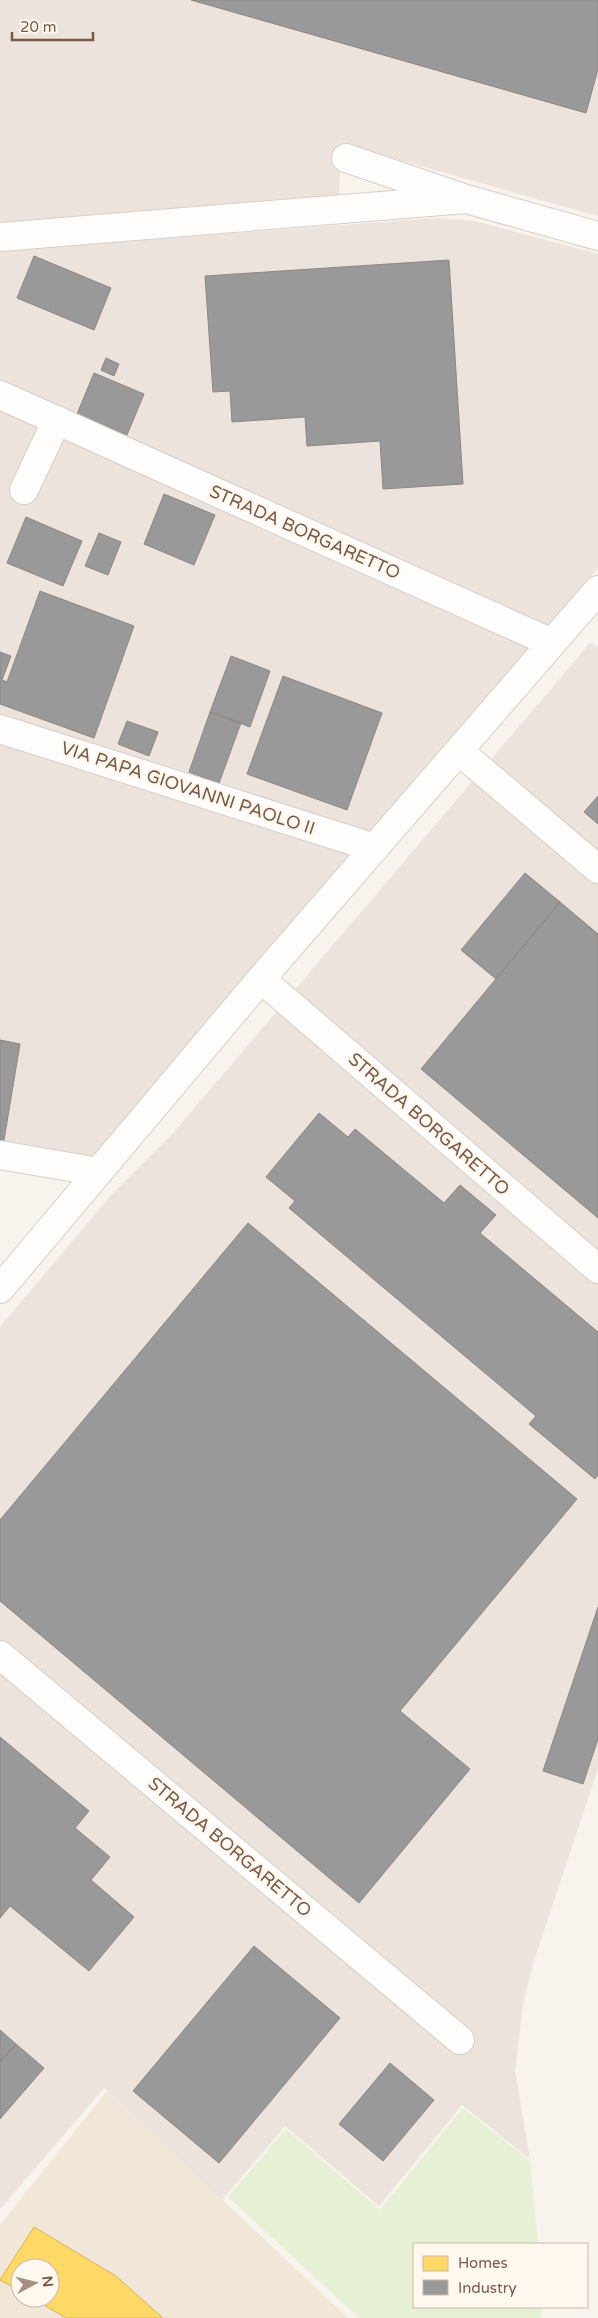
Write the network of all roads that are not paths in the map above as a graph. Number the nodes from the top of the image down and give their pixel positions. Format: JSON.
{"nodes":[{"id":1,"x":346,"y":158,"type":"dead end"},
{"id":2,"x":466,"y":199,"type":"junction"},
{"id":3,"x":598,"y":236,"type":"edge"},
{"id":4,"x":0,"y":237,"type":"edge"},
{"id":5,"x":0,"y":394,"type":"edge"},
{"id":6,"x":57,"y":420,"type":"junction"},
{"id":7,"x":24,"y":490,"type":"dead end"},
{"id":8,"x":598,"y":590,"type":"edge"},
{"id":9,"x":552,"y":643,"type":"junction"},
{"id":10,"x":0,"y":729,"type":"edge"},
{"id":11,"x":459,"y":751,"type":"junction"},
{"id":12,"x":375,"y":848,"type":"junction"},
{"id":13,"x":598,"y":870,"type":"edge"},
{"id":14,"x":261,"y":979,"type":"junction"},
{"id":15,"x":0,"y":1155,"type":"edge"},
{"id":16,"x":100,"y":1172,"type":"junction"},
{"id":17,"x":598,"y":1269,"type":"edge"},
{"id":18,"x":0,"y":1289,"type":"edge"},
{"id":19,"x":0,"y":1655,"type":"edge"},
{"id":20,"x":460,"y":2040,"type":"dead end"}],
"edges":[{"from":1,"to":2,"type":"street"},
{"from":2,"to":3,"type":"street"},
{"from":2,"to":4,"type":"street"},
{"from":5,"to":6,"type":"street","name":"STRADA BORGARETTO"},
{"from":6,"to":7,"type":"street"},
{"from":6,"to":9,"type":"street","name":"STRADA BORGARETTO"},
{"from":8,"to":9,"type":"street"},
{"from":9,"to":11,"type":"street"},
{"from":10,"to":12,"type":"street","name":"VIA PAPA GIOVANNI PAOLO II"},
{"from":11,"to":12,"type":"street"},
{"from":11,"to":13,"type":"street"},
{"from":12,"to":14,"type":"street"},
{"from":14,"to":16,"type":"street"},
{"from":14,"to":17,"type":"street","name":"STRADA BORGARETTO"},
{"from":15,"to":16,"type":"street"},
{"from":16,"to":18,"type":"street"},
{"from":19,"to":20,"type":"street","name":"STRADA BORGARETTO"}]}
